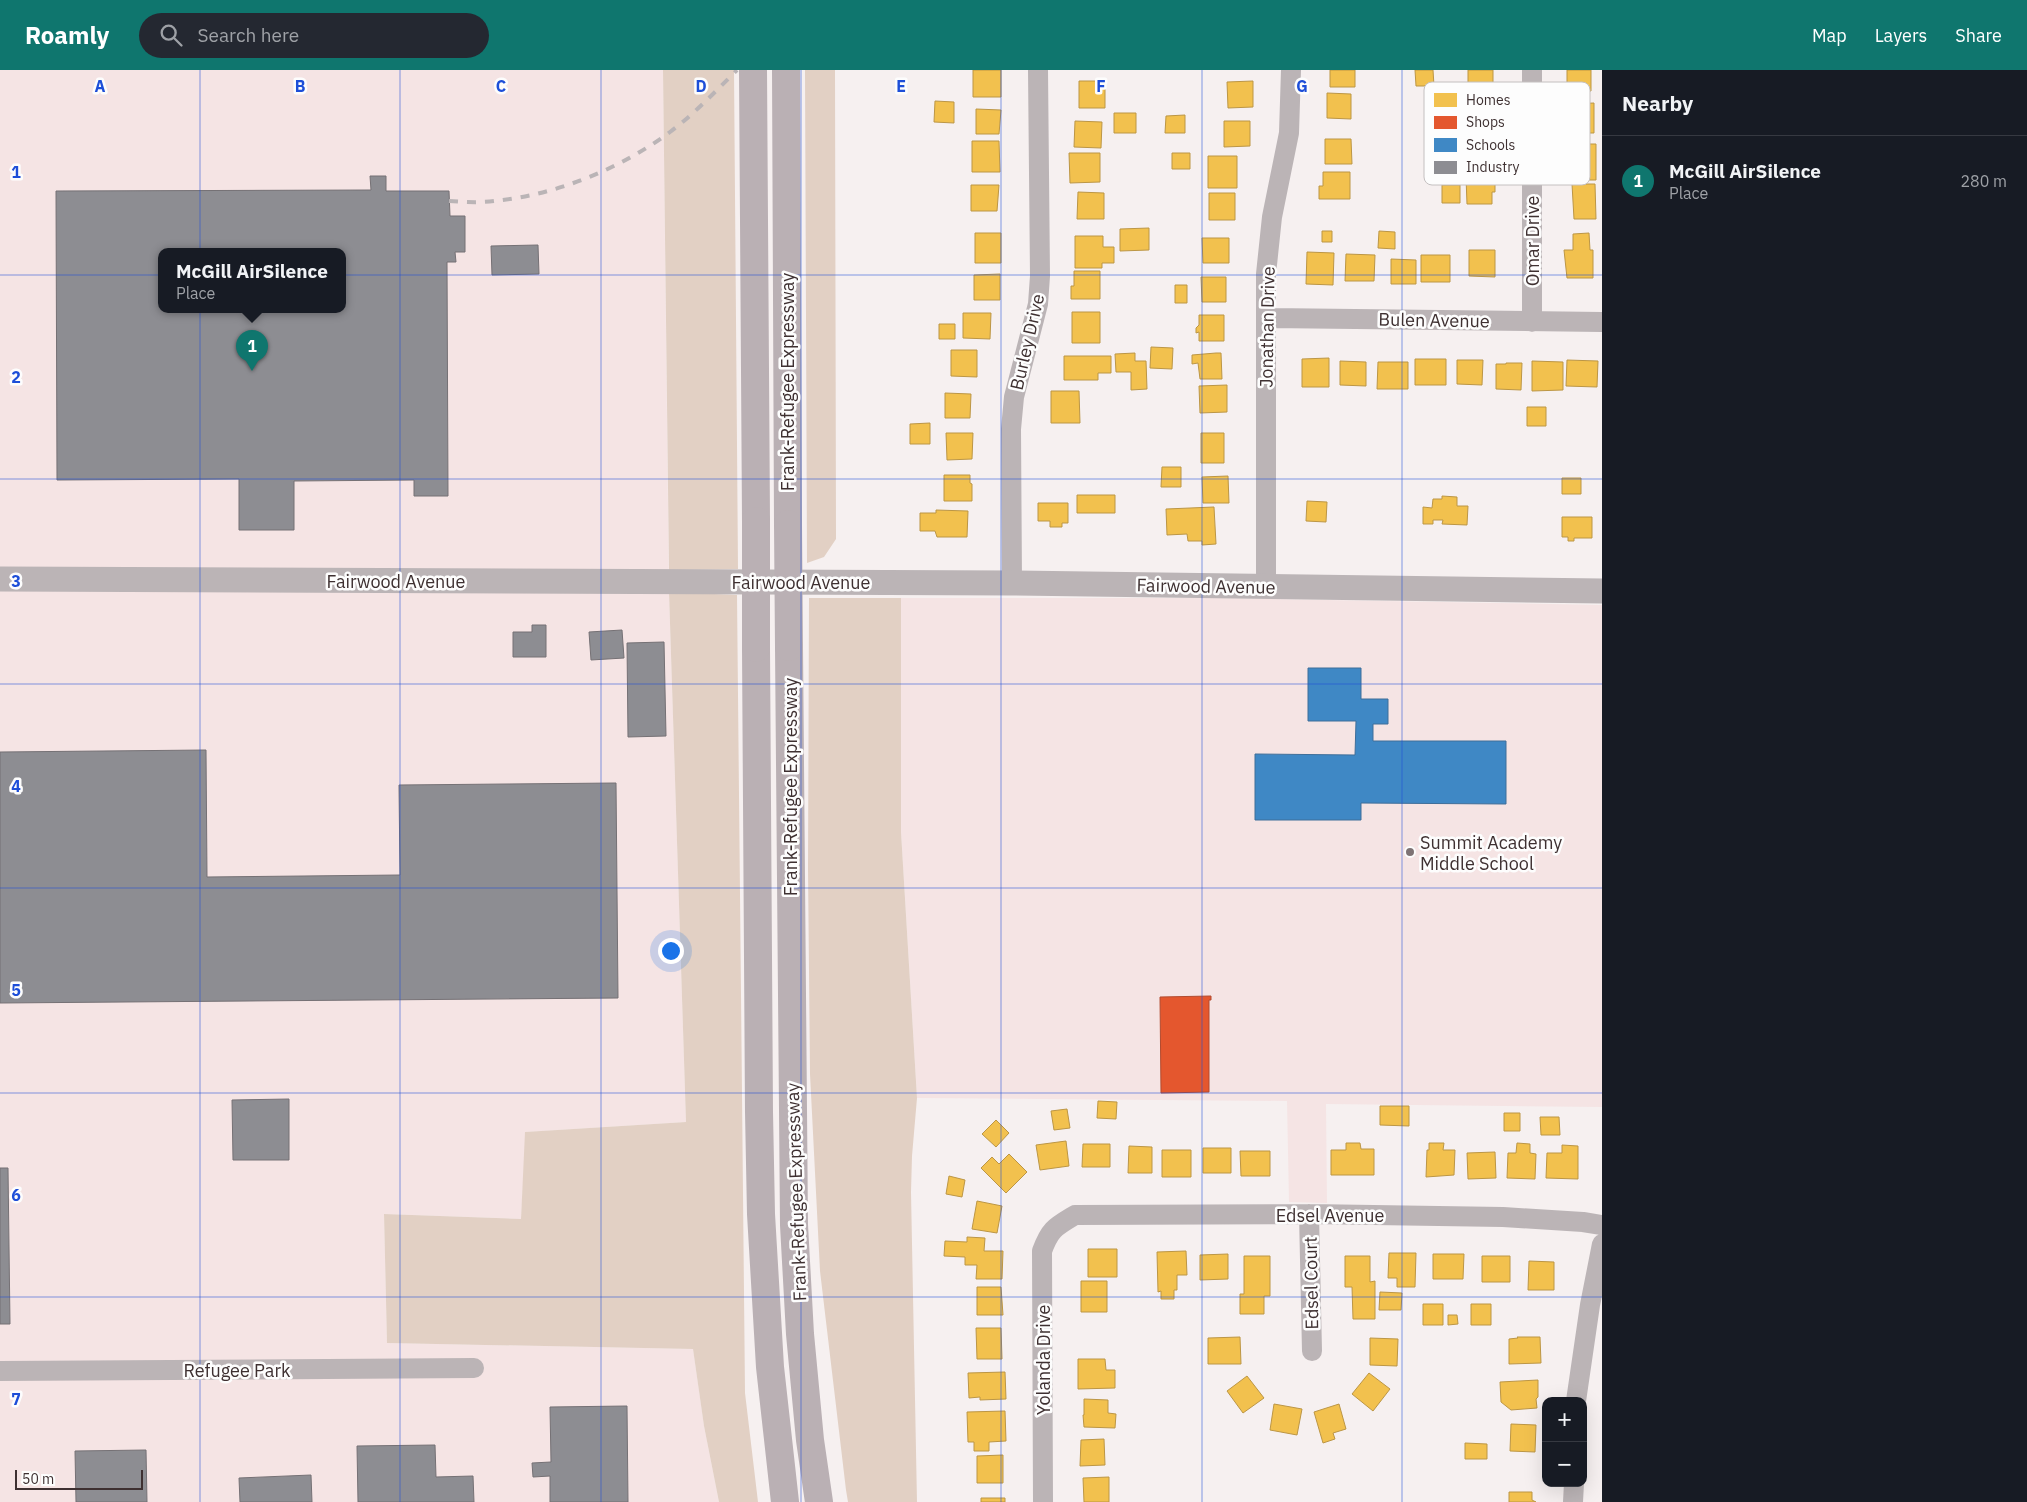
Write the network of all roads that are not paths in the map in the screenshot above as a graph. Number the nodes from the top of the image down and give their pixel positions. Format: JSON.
{"nodes":[{"id":1,"x":753,"y":70,"type":"edge"},
{"id":2,"x":1038,"y":70,"type":"edge"},
{"id":3,"x":1291,"y":70,"type":"edge"},
{"id":4,"x":786,"y":78,"type":"edge"},
{"id":5,"x":1532,"y":185,"type":"edge"},
{"id":6,"x":1266,"y":318,"type":"junction"},
{"id":7,"x":1532,"y":322,"type":"junction"},
{"id":8,"x":1602,"y":322,"type":"edge"},
{"id":9,"x":0,"y":579,"type":"edge"},
{"id":10,"x":1012,"y":583,"type":"junction"},
{"id":11,"x":1266,"y":587,"type":"junction"},
{"id":12,"x":1602,"y":591,"type":"edge"},
{"id":13,"x":1309,"y":1214,"type":"junction"},
{"id":14,"x":1060,"y":1224,"type":"joint"},
{"id":15,"x":1602,"y":1225,"type":"edge"},
{"id":16,"x":1602,"y":1244,"type":"edge"},
{"id":17,"x":1312,"y":1351,"type":"dead end"},
{"id":18,"x":474,"y":1368,"type":"dead end"},
{"id":19,"x":0,"y":1371,"type":"edge"},
{"id":20,"x":1577,"y":1397,"type":"edge"},
{"id":21,"x":1574,"y":1487,"type":"edge"},
{"id":22,"x":785,"y":1502,"type":"edge"},
{"id":23,"x":820,"y":1502,"type":"edge"},
{"id":24,"x":1043,"y":1502,"type":"edge"},
{"id":25,"x":1573,"y":1502,"type":"edge"}],
"edges":[{"from":1,"to":22,"type":"highway","name":"Frank-Refugee Expressway","bridge":true},
{"from":2,"to":10,"type":"street","name":"Burley Drive"},
{"from":3,"to":6,"type":"street","name":"Jonathan Drive"},
{"from":4,"to":23,"type":"highway","name":"Frank-Refugee Expressway","bridge":true},
{"from":5,"to":7,"type":"street","name":"Omar Drive"},
{"from":6,"to":7,"type":"street","name":"Bulen Avenue"},
{"from":6,"to":11,"type":"street","name":"Jonathan Drive"},
{"from":7,"to":8,"type":"street","name":"Bulen Avenue"},
{"from":9,"to":10,"type":"street","name":"Fairwood Avenue"},
{"from":10,"to":11,"type":"street","name":"Fairwood Avenue"},
{"from":11,"to":12,"type":"street","name":"Fairwood Avenue"},
{"from":13,"to":14,"type":"street","name":"Edsel Avenue"},
{"from":13,"to":15,"type":"street","name":"Edsel Avenue"},
{"from":13,"to":17,"type":"street","name":"Edsel Court"},
{"from":14,"to":24,"type":"street","name":"Yolanda Drive"},
{"from":16,"to":20,"type":"street"},
{"from":18,"to":19,"type":"street","name":"Refugee Park"},
{"from":21,"to":25,"type":"street"}]}
